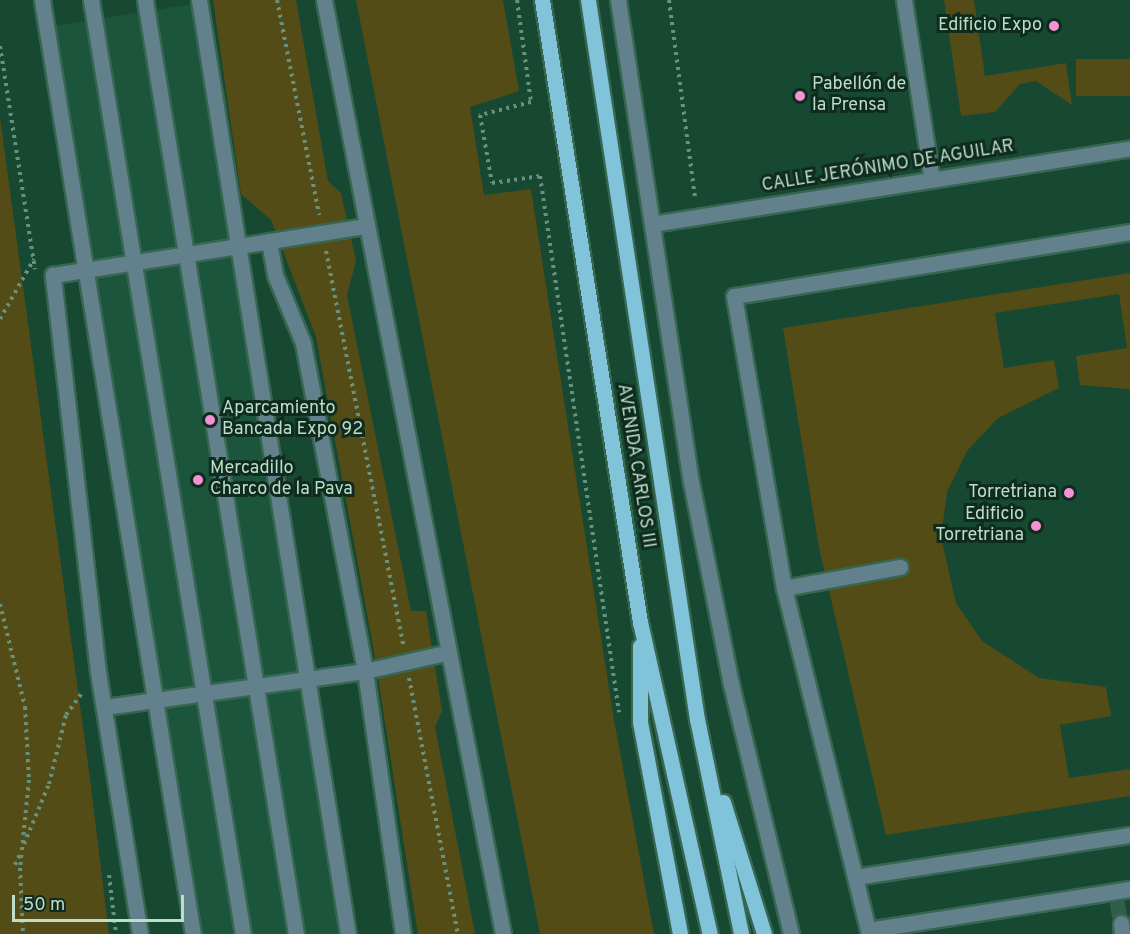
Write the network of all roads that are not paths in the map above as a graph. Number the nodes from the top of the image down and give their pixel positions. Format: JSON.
{"nodes":[{"id":1,"x":42,"y":0,"type":"edge"},
{"id":2,"x":91,"y":0,"type":"edge"},
{"id":3,"x":146,"y":0,"type":"edge"},
{"id":4,"x":199,"y":0,"type":"edge"},
{"id":5,"x":324,"y":0,"type":"edge"},
{"id":6,"x":542,"y":0,"type":"edge"},
{"id":7,"x":588,"y":0,"type":"edge"},
{"id":8,"x":618,"y":0,"type":"edge"},
{"id":9,"x":904,"y":0,"type":"edge"},
{"id":10,"x":1130,"y":148,"type":"edge"},
{"id":11,"x":932,"y":180,"type":"junction"},
{"id":12,"x":652,"y":224,"type":"junction"},
{"id":13,"x":366,"y":226,"type":"junction"},
{"id":14,"x":1130,"y":232,"type":"edge"},
{"id":15,"x":270,"y":241,"type":"junction"},
{"id":16,"x":235,"y":246,"type":"junction"},
{"id":17,"x":186,"y":254,"type":"junction"},
{"id":18,"x":136,"y":262,"type":"junction"},
{"id":19,"x":85,"y":270,"type":"junction"},
{"id":20,"x":900,"y":567,"type":"dead end"},
{"id":21,"x":784,"y":588,"type":"junction"},
{"id":22,"x":640,"y":622,"type":"junction"},
{"id":23,"x":449,"y":652,"type":"junction"},
{"id":24,"x":365,"y":671,"type":"junction"},
{"id":25,"x":307,"y":676,"type":"junction"},
{"id":26,"x":256,"y":682,"type":"junction"},
{"id":27,"x":205,"y":690,"type":"junction"},
{"id":28,"x":154,"y":700,"type":"junction"},
{"id":29,"x":105,"y":707,"type":"junction"},
{"id":30,"x":697,"y":719,"type":"junction"},
{"id":31,"x":1130,"y":835,"type":"edge"},
{"id":32,"x":855,"y":878,"type":"junction"},
{"id":33,"x":1121,"y":893,"type":"edge"},
{"id":34,"x":140,"y":934,"type":"edge"},
{"id":35,"x":194,"y":934,"type":"edge"},
{"id":36,"x":243,"y":934,"type":"edge"},
{"id":37,"x":296,"y":934,"type":"edge"},
{"id":38,"x":348,"y":934,"type":"edge"},
{"id":39,"x":403,"y":934,"type":"edge"},
{"id":40,"x":503,"y":934,"type":"edge"},
{"id":41,"x":680,"y":934,"type":"edge"},
{"id":42,"x":710,"y":934,"type":"edge"},
{"id":43,"x":741,"y":934,"type":"edge"},
{"id":44,"x":764,"y":934,"type":"edge"},
{"id":45,"x":791,"y":934,"type":"edge"}],
"edges":[{"from":1,"to":19,"type":"street"},
{"from":2,"to":18,"type":"street"},
{"from":3,"to":17,"type":"street"},
{"from":4,"to":16,"type":"street"},
{"from":5,"to":13,"type":"street"},
{"from":6,"to":22,"type":"main road","name":"AVENIDA CARLOS III"},
{"from":7,"to":30,"type":"main road","name":"AVENIDA CARLOS III"},
{"from":8,"to":12,"type":"street"},
{"from":9,"to":11,"type":"street"},
{"from":10,"to":11,"type":"street","name":"CALLE JERÓNIMO DE AGUILAR"},
{"from":11,"to":12,"type":"street","name":"CALLE JERÓNIMO DE AGUILAR"},
{"from":12,"to":45,"type":"street"},
{"from":13,"to":15,"type":"street"},
{"from":13,"to":23,"type":"street"},
{"from":14,"to":21,"type":"street"},
{"from":15,"to":16,"type":"street"},
{"from":15,"to":24,"type":"street"},
{"from":16,"to":17,"type":"street"},
{"from":16,"to":25,"type":"street"},
{"from":17,"to":18,"type":"street"},
{"from":17,"to":26,"type":"street"},
{"from":18,"to":19,"type":"street"},
{"from":18,"to":27,"type":"street"},
{"from":19,"to":28,"type":"street"},
{"from":19,"to":29,"type":"street"},
{"from":20,"to":21,"type":"street"},
{"from":21,"to":32,"type":"street"},
{"from":22,"to":41,"type":"main road"},
{"from":22,"to":42,"type":"main road","name":"AVENIDA CARLOS III"},
{"from":23,"to":24,"type":"street"},
{"from":23,"to":40,"type":"street"},
{"from":24,"to":25,"type":"street"},
{"from":24,"to":39,"type":"street"},
{"from":25,"to":26,"type":"street"},
{"from":25,"to":38,"type":"street"},
{"from":26,"to":27,"type":"street"},
{"from":26,"to":37,"type":"street"},
{"from":27,"to":28,"type":"street"},
{"from":27,"to":36,"type":"street"},
{"from":28,"to":29,"type":"street"},
{"from":28,"to":35,"type":"street"},
{"from":29,"to":34,"type":"street"},
{"from":30,"to":43,"type":"main road","name":"AVENIDA CARLOS III"},
{"from":30,"to":44,"type":"main road"},
{"from":31,"to":32,"type":"street"},
{"from":32,"to":33,"type":"street"}]}
